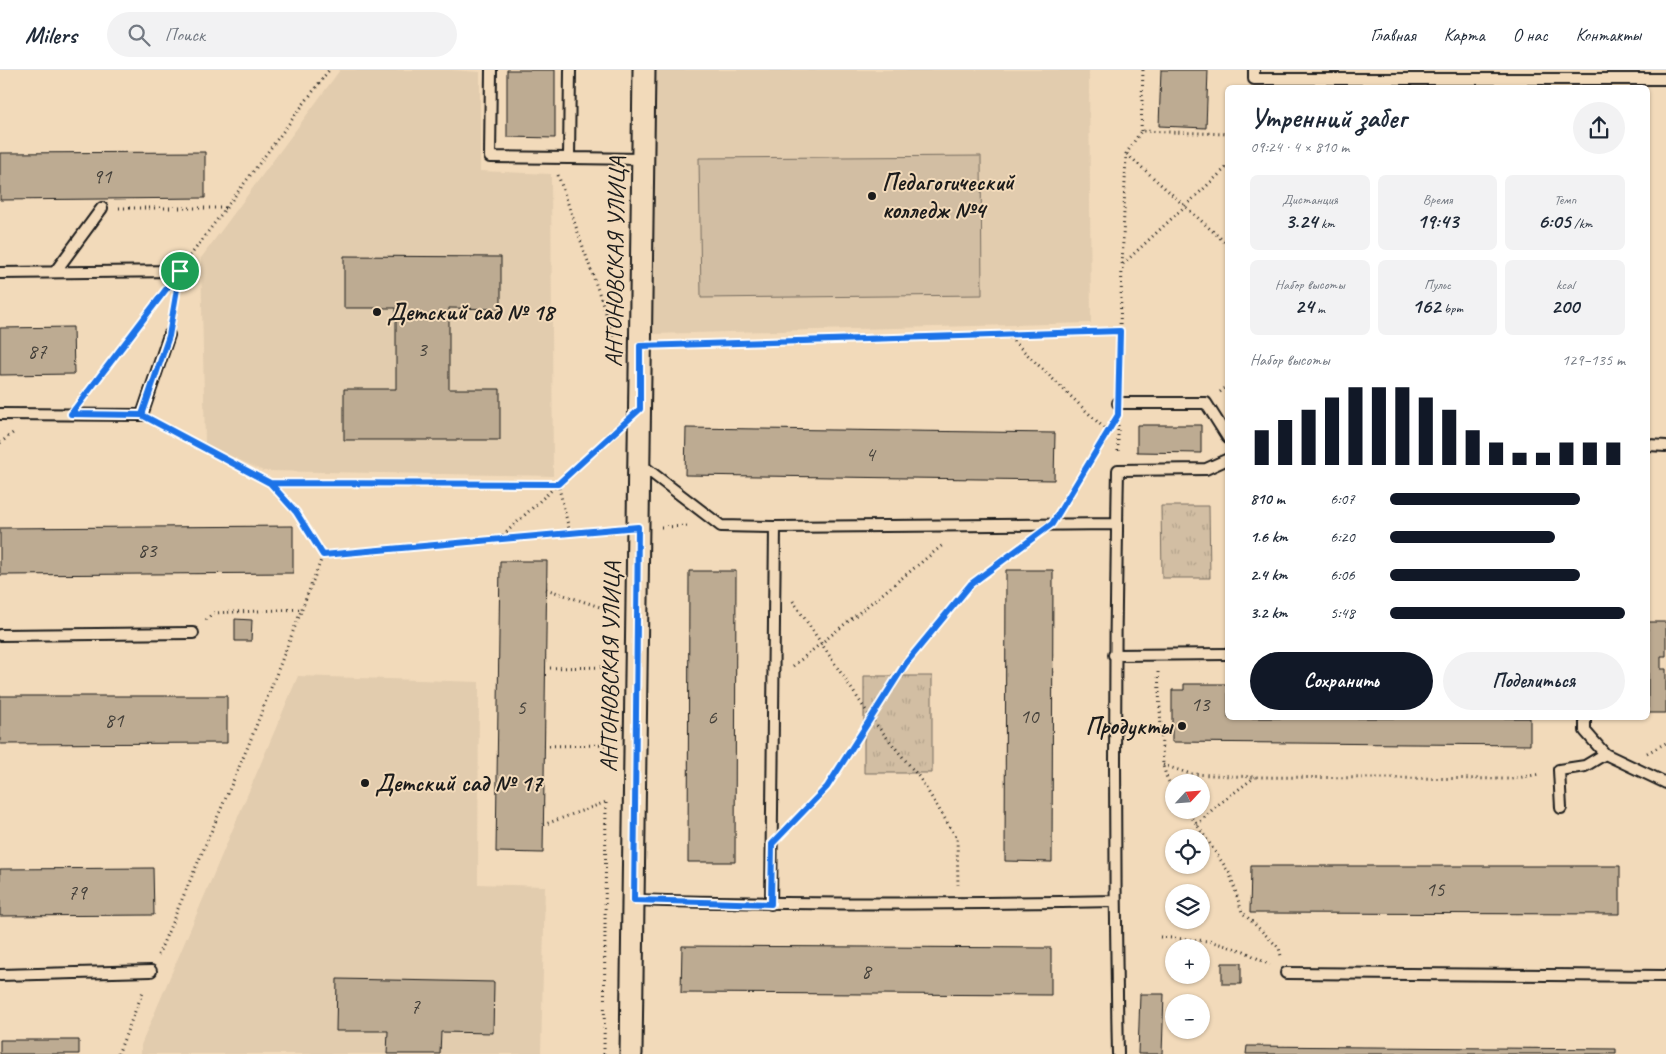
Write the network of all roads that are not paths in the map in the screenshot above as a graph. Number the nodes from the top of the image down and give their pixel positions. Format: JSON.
{"nodes":[{"id":1,"x":491,"y":70,"type":"edge"},
{"id":2,"x":570,"y":70,"type":"edge"},
{"id":3,"x":644,"y":70,"type":"edge"},
{"id":4,"x":1254,"y":70,"type":"edge"},
{"id":5,"x":1633,"y":74,"type":"edge"},
{"id":6,"x":1666,"y":78,"type":"edge"},
{"id":7,"x":570,"y":158,"type":"junction"},
{"id":8,"x":643,"y":159,"type":"junction"},
{"id":9,"x":102,"y":208,"type":"road end"},
{"id":10,"x":180,"y":271,"type":"road end"},
{"id":11,"x":55,"y":272,"type":"junction"},
{"id":12,"x":0,"y":273,"type":"edge"},
{"id":13,"x":169,"y":336,"type":"road end"},
{"id":14,"x":1118,"y":403,"type":"road end"},
{"id":15,"x":0,"y":414,"type":"edge"},
{"id":16,"x":1225,"y":433,"type":"edge"},
{"id":17,"x":1650,"y":445,"type":"edge"},
{"id":18,"x":1666,"y":446,"type":"edge"},
{"id":19,"x":1225,"y":460,"type":"edge"},
{"id":20,"x":639,"y":463,"type":"junction"},
{"id":21,"x":1117,"y":524,"type":"junction"},
{"id":22,"x":775,"y":527,"type":"junction"},
{"id":23,"x":193,"y":633,"type":"road end"},
{"id":24,"x":0,"y":635,"type":"edge"},
{"id":25,"x":1225,"y":654,"type":"edge"},
{"id":26,"x":1114,"y":655,"type":"junction"},
{"id":27,"x":1585,"y":720,"type":"edge"},
{"id":28,"x":1605,"y":754,"type":"junction"},
{"id":29,"x":1666,"y":783,"type":"edge"},
{"id":30,"x":1561,"y":808,"type":"dead end"},
{"id":31,"x":634,"y":900,"type":"junction"},
{"id":32,"x":1115,"y":900,"type":"junction"},
{"id":33,"x":771,"y":904,"type":"junction"},
{"id":34,"x":151,"y":971,"type":"road end"},
{"id":35,"x":1286,"y":973,"type":"road end"},
{"id":36,"x":0,"y":976,"type":"edge"},
{"id":37,"x":1666,"y":976,"type":"edge"},
{"id":38,"x":631,"y":1054,"type":"edge"},
{"id":39,"x":1118,"y":1054,"type":"edge"}],
"edges":[{"from":1,"to":7,"type":"lane"},
{"from":2,"to":7,"type":"lane"},
{"from":3,"to":8,"type":"street","name":"АНТОНОВСКАЯ УЛИЦА"},
{"from":4,"to":5,"type":"lane"},
{"from":5,"to":6,"type":"lane"},
{"from":7,"to":8,"type":"lane"},
{"from":8,"to":20,"type":"street","name":"АНТОНОВСКАЯ УЛИЦА"},
{"from":9,"to":11,"type":"lane"},
{"from":10,"to":11,"type":"lane"},
{"from":11,"to":12,"type":"lane"},
{"from":13,"to":15,"type":"lane"},
{"from":14,"to":16,"type":"lane"},
{"from":17,"to":18,"type":"lane"},
{"from":19,"to":21,"type":"lane"},
{"from":20,"to":22,"type":"lane"},
{"from":20,"to":31,"type":"street","name":"АНТОНОВСКАЯ УЛИЦА"},
{"from":21,"to":22,"type":"lane"},
{"from":21,"to":26,"type":"lane"},
{"from":22,"to":33,"type":"lane"},
{"from":23,"to":24,"type":"lane"},
{"from":25,"to":26,"type":"lane"},
{"from":26,"to":32,"type":"lane"},
{"from":27,"to":28,"type":"lane"},
{"from":28,"to":29,"type":"lane"},
{"from":28,"to":30,"type":"lane"},
{"from":31,"to":33,"type":"lane"},
{"from":31,"to":38,"type":"street","name":"АНТОНОВСКАЯ УЛИЦА"},
{"from":32,"to":33,"type":"lane"},
{"from":32,"to":39,"type":"lane"},
{"from":34,"to":36,"type":"lane"},
{"from":35,"to":37,"type":"lane"}]}
